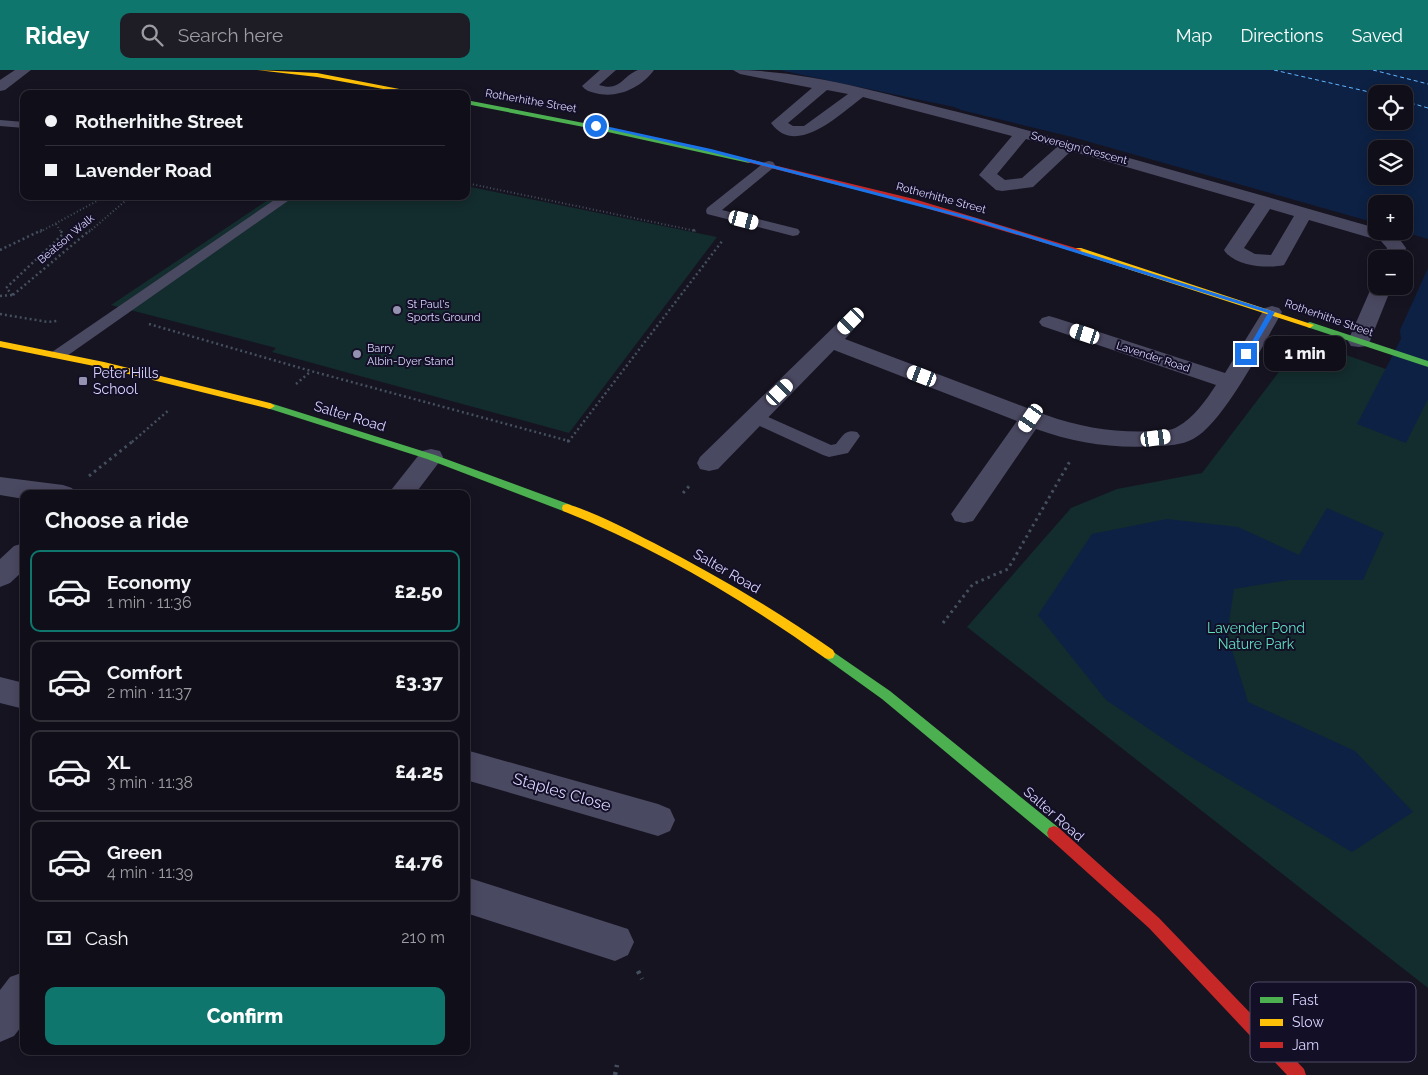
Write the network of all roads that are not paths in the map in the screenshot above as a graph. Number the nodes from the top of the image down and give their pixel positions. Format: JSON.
{"nodes":[{"id":1,"x":24,"y":70,"type":"edge"},
{"id":2,"x":260,"y":70,"type":"edge"},
{"id":3,"x":609,"y":70,"type":"edge"},
{"id":4,"x":647,"y":70,"type":"edge"},
{"id":5,"x":740,"y":70,"type":"edge"},
{"id":6,"x":320,"y":73,"type":"edge"},
{"id":7,"x":824,"y":85,"type":"junction"},
{"id":8,"x":0,"y":87,"type":"edge"},
{"id":9,"x":403,"y":90,"type":"edge"},
{"id":10,"x":860,"y":92,"type":"junction"},
{"id":11,"x":470,"y":103,"type":"edge"},
{"id":12,"x":0,"y":123,"type":"edge"},
{"id":13,"x":20,"y":125,"type":"edge"},
{"id":14,"x":1023,"y":133,"type":"junction"},
{"id":15,"x":1068,"y":145,"type":"junction"},
{"id":16,"x":769,"y":165,"type":"junction"},
{"id":17,"x":283,"y":200,"type":"edge"},
{"id":18,"x":1266,"y":201,"type":"junction"},
{"id":19,"x":1305,"y":212,"type":"junction"},
{"id":20,"x":793,"y":232,"type":"dead end"},
{"id":21,"x":1397,"y":250,"type":"edge"},
{"id":22,"x":1380,"y":295,"type":"edge"},
{"id":23,"x":1272,"y":312,"type":"junction"},
{"id":24,"x":851,"y":321,"type":"dead end"},
{"id":25,"x":1049,"y":322,"type":"dead end"},
{"id":26,"x":831,"y":341,"type":"junction"},
{"id":27,"x":0,"y":344,"type":"edge"},
{"id":28,"x":1368,"y":344,"type":"junction"},
{"id":29,"x":58,"y":355,"type":"junction"},
{"id":30,"x":1428,"y":364,"type":"edge"},
{"id":31,"x":1229,"y":382,"type":"junction"},
{"id":32,"x":755,"y":417,"type":"junction"},
{"id":33,"x":1031,"y":418,"type":"junction"},
{"id":34,"x":851,"y":436,"type":"dead end"},
{"id":35,"x":430,"y":457,"type":"junction"},
{"id":36,"x":709,"y":463,"type":"dead end"},
{"id":37,"x":0,"y":486,"type":"edge"},
{"id":38,"x":21,"y":490,"type":"edge"},
{"id":39,"x":404,"y":490,"type":"edge"},
{"id":40,"x":964,"y":514,"type":"dead end"},
{"id":41,"x":20,"y":557,"type":"edge"},
{"id":42,"x":0,"y":576,"type":"edge"},
{"id":43,"x":0,"y":690,"type":"edge"},
{"id":44,"x":20,"y":695,"type":"edge"},
{"id":45,"x":470,"y":765,"type":"edge"},
{"id":46,"x":658,"y":820,"type":"dead end"},
{"id":47,"x":470,"y":896,"type":"edge"},
{"id":48,"x":616,"y":942,"type":"dead end"},
{"id":49,"x":20,"y":996,"type":"edge"},
{"id":50,"x":0,"y":1022,"type":"edge"},
{"id":51,"x":1250,"y":1024,"type":"edge"},
{"id":52,"x":1286,"y":1062,"type":"edge"},
{"id":53,"x":1298,"y":1075,"type":"edge"}],
"edges":[{"from":1,"to":8,"type":"street"},
{"from":2,"to":6,"type":"street"},
{"from":3,"to":4,"type":"street"},
{"from":5,"to":7,"type":"street","name":"Sovereign Crescent"},
{"from":6,"to":9,"type":"street"},
{"from":7,"to":10,"type":"street","name":"Sovereign Crescent"},
{"from":7,"to":10,"type":"street"},
{"from":10,"to":14,"type":"street","name":"Sovereign Crescent"},
{"from":11,"to":16,"type":"street","name":"Rotherhithe Street"},
{"from":12,"to":13,"type":"lane"},
{"from":14,"to":15,"type":"street","name":"Sovereign Crescent"},
{"from":14,"to":15,"type":"street"},
{"from":15,"to":18,"type":"street","name":"Sovereign Crescent"},
{"from":16,"to":20,"type":"lane"},
{"from":16,"to":23,"type":"street","name":"Rotherhithe Street"},
{"from":17,"to":29,"type":"lane"},
{"from":18,"to":19,"type":"street","name":"Sovereign Crescent"},
{"from":18,"to":19,"type":"street"},
{"from":19,"to":21,"type":"street","name":"Sovereign Crescent"},
{"from":22,"to":28,"type":"street"},
{"from":23,"to":28,"type":"street","name":"Rotherhithe Street"},
{"from":23,"to":31,"type":"street"},
{"from":24,"to":26,"type":"street"},
{"from":25,"to":31,"type":"street","name":"Lavender Road"},
{"from":26,"to":32,"type":"street"},
{"from":26,"to":33,"type":"street"},
{"from":27,"to":29,"type":"street","name":"Salter Road"},
{"from":28,"to":30,"type":"street","name":"Rotherhithe Street"},
{"from":29,"to":35,"type":"street","name":"Salter Road"},
{"from":31,"to":33,"type":"street"},
{"from":32,"to":34,"type":"lane"},
{"from":32,"to":36,"type":"street"},
{"from":33,"to":40,"type":"street"},
{"from":35,"to":39,"type":"street"},
{"from":35,"to":51,"type":"street","name":"Salter Road"},
{"from":37,"to":38,"type":"street"},
{"from":41,"to":42,"type":"street"},
{"from":43,"to":44,"type":"street"},
{"from":45,"to":46,"type":"street","name":"Staples Close"},
{"from":47,"to":48,"type":"street"},
{"from":49,"to":50,"type":"street"},
{"from":52,"to":53,"type":"street","name":"Salter Road"}]}
